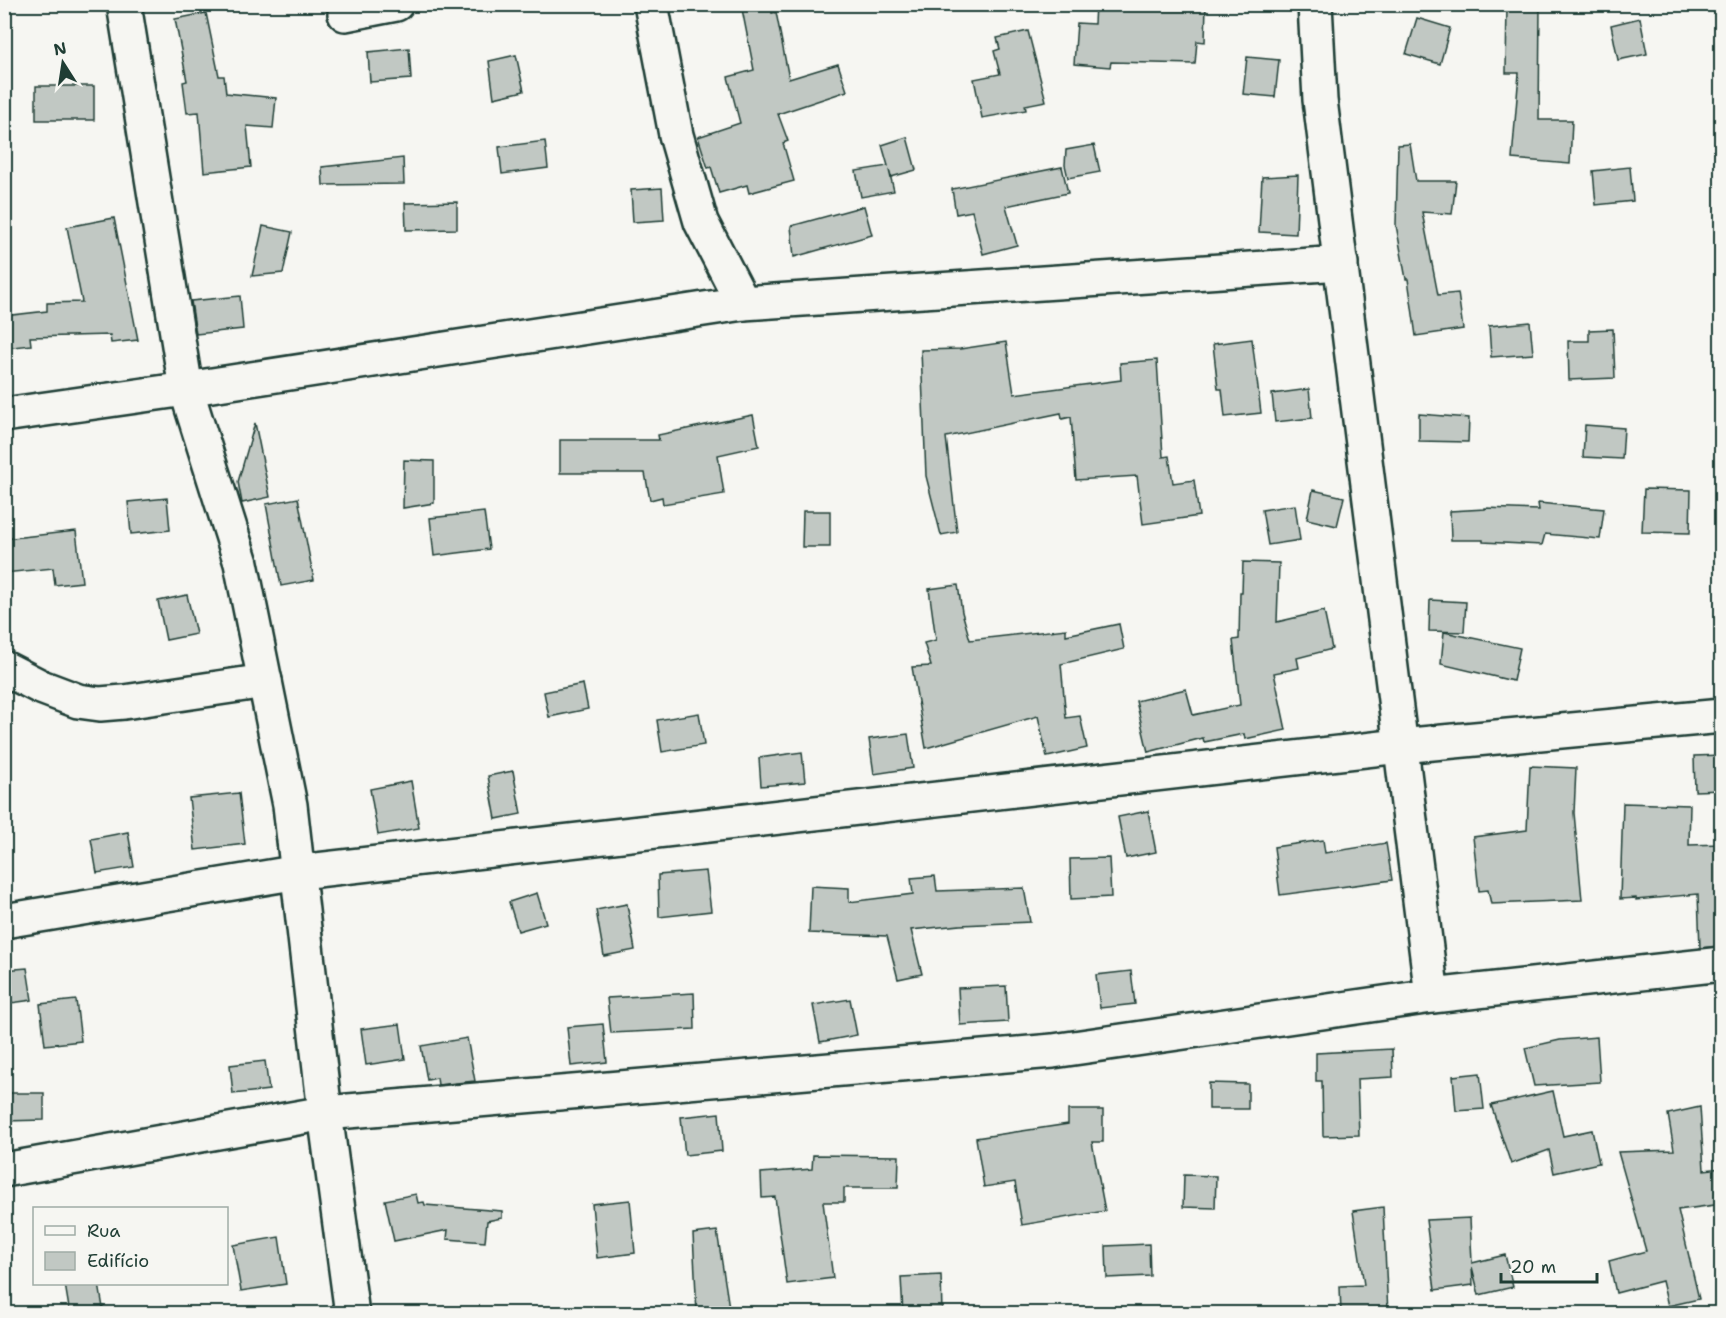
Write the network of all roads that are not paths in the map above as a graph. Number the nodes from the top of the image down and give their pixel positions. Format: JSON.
{"nodes":[{"id":1,"x":124,"y":4,"type":"edge"},
{"id":2,"x":396,"y":4,"type":"edge"},
{"id":3,"x":651,"y":4,"type":"edge"},
{"id":4,"x":1315,"y":4,"type":"edge"},
{"id":5,"x":345,"y":14,"type":"dead end"},
{"id":6,"x":1341,"y":263,"type":"junction"},
{"id":7,"x":743,"y":303,"type":"junction"},
{"id":8,"x":186,"y":389,"type":"junction"},
{"id":9,"x":4,"y":415,"type":"edge"},
{"id":10,"x":4,"y":668,"type":"edge"},
{"id":11,"x":265,"y":681,"type":"junction"},
{"id":12,"x":1722,"y":716,"type":"edge"},
{"id":13,"x":1400,"y":746,"type":"junction"},
{"id":14,"x":299,"y":872,"type":"junction"},
{"id":15,"x":4,"y":921,"type":"edge"},
{"id":16,"x":1722,"y":964,"type":"edge"},
{"id":17,"x":1432,"y":996,"type":"junction"},
{"id":18,"x":325,"y":1113,"type":"junction"},
{"id":19,"x":4,"y":1170,"type":"edge"},
{"id":20,"x":352,"y":1314,"type":"edge"}],
"edges":[{"from":1,"to":8,"type":"street"},
{"from":2,"to":5,"type":"street"},
{"from":3,"to":7,"type":"street"},
{"from":4,"to":6,"type":"street"},
{"from":6,"to":7,"type":"street"},
{"from":6,"to":13,"type":"street"},
{"from":7,"to":8,"type":"street"},
{"from":8,"to":9,"type":"street"},
{"from":8,"to":11,"type":"street"},
{"from":10,"to":11,"type":"street"},
{"from":11,"to":14,"type":"street"},
{"from":12,"to":13,"type":"street"},
{"from":13,"to":14,"type":"street"},
{"from":13,"to":17,"type":"street"},
{"from":14,"to":15,"type":"street"},
{"from":14,"to":18,"type":"street"},
{"from":16,"to":17,"type":"street"},
{"from":17,"to":18,"type":"street"},
{"from":18,"to":19,"type":"street"},
{"from":18,"to":20,"type":"street"}]}
